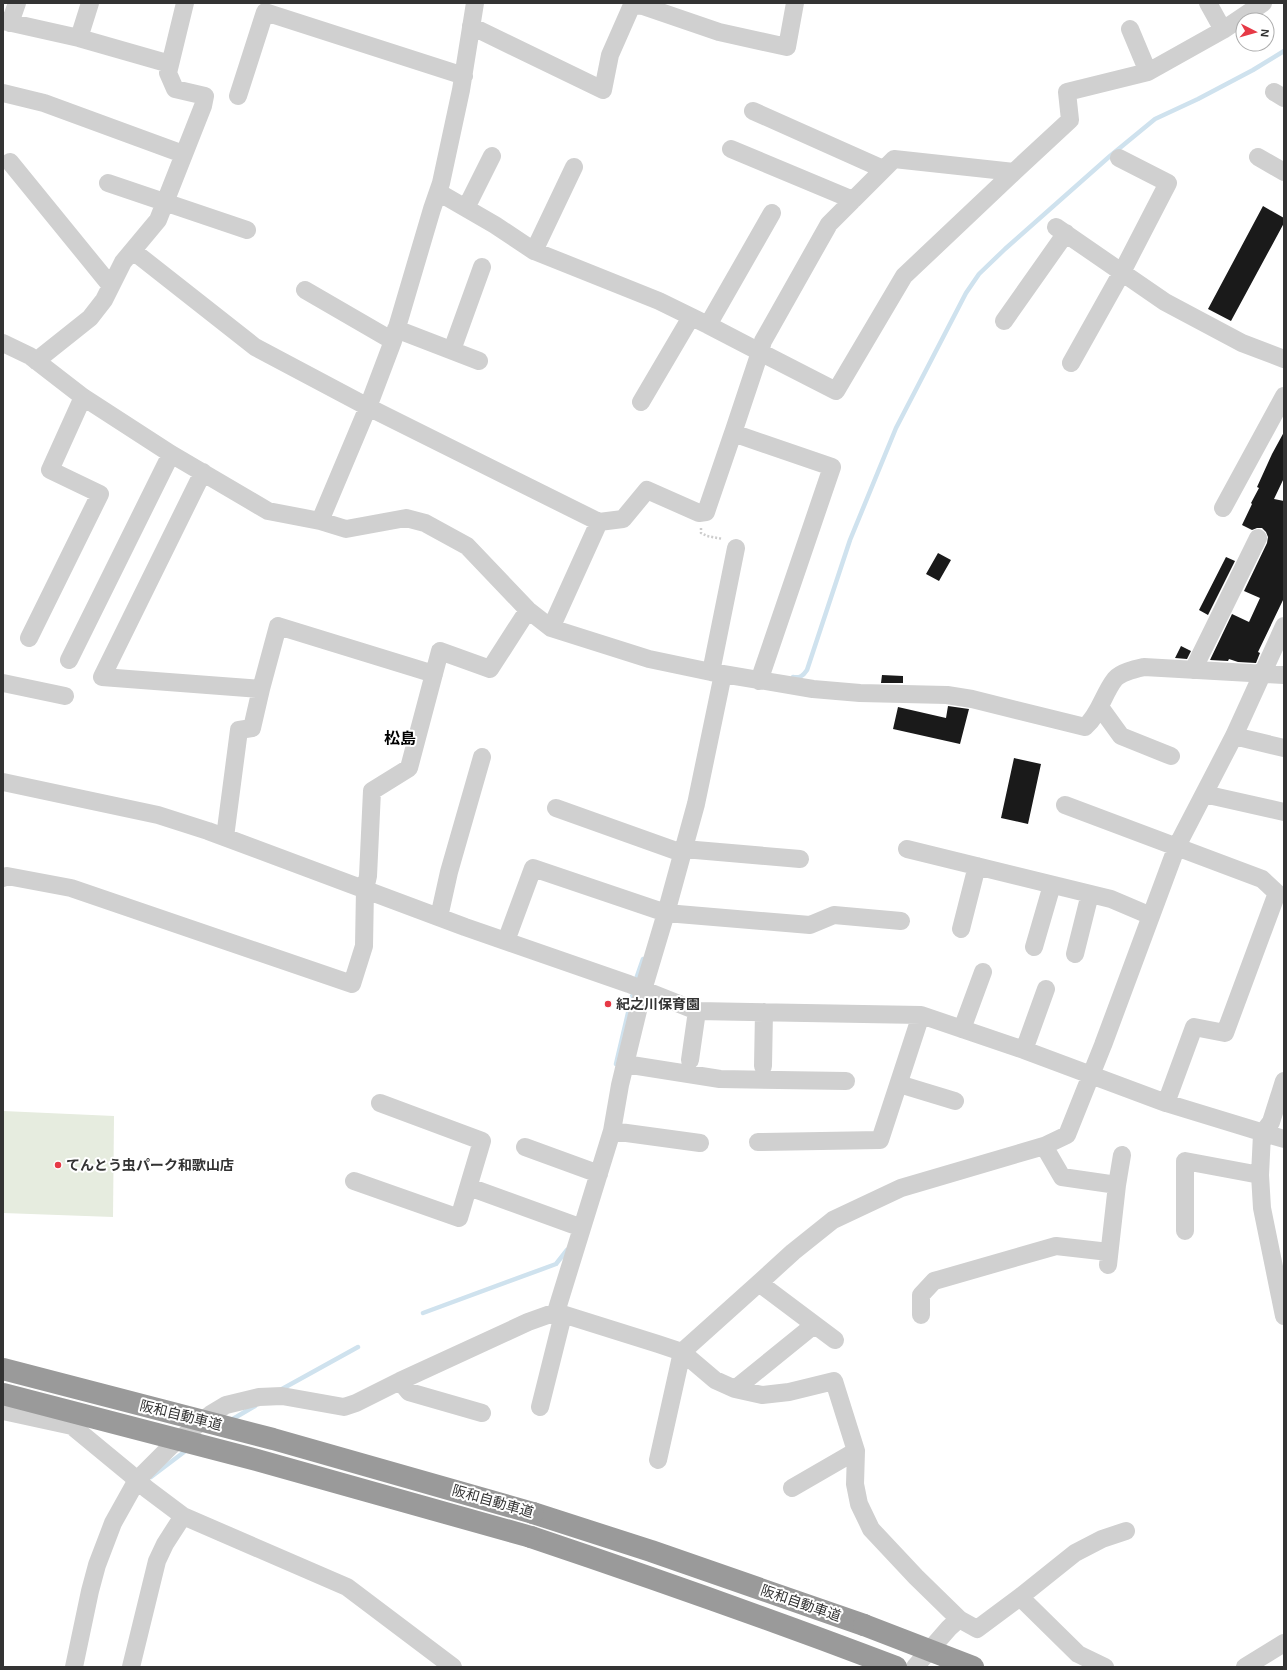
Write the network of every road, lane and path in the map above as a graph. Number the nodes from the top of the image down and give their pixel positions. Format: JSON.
{"nodes":[{"id":1,"x":17,"y":3,"type":"edge"},
{"id":2,"x":90,"y":3,"type":"edge"},
{"id":3,"x":185,"y":3,"type":"edge"},
{"id":4,"x":475,"y":3,"type":"edge"},
{"id":5,"x":795,"y":3,"type":"edge"},
{"id":6,"x":1208,"y":3,"type":"edge"},
{"id":7,"x":1263,"y":3,"type":"edge"},
{"id":8,"x":7,"y":22,"type":"edge"},
{"id":9,"x":471,"y":26,"type":"junction"},
{"id":10,"x":1130,"y":29,"type":"dead end"},
{"id":11,"x":1223,"y":30,"type":"junction"},
{"id":12,"x":79,"y":38,"type":"junction"},
{"id":13,"x":170,"y":64,"type":"junction"},
{"id":14,"x":1148,"y":72,"type":"junction"},
{"id":15,"x":464,"y":76,"type":"junction"},
{"id":16,"x":3,"y":93,"type":"edge"},
{"id":17,"x":238,"y":96,"type":"dead end"},
{"id":18,"x":753,"y":111,"type":"dead end"},
{"id":19,"x":732,"y":149,"type":"dead end"},
{"id":20,"x":183,"y":154,"type":"junction"},
{"id":21,"x":492,"y":156,"type":"dead end"},
{"id":22,"x":1258,"y":157,"type":"dead end"},
{"id":23,"x":1119,"y":158,"type":"dead end"},
{"id":24,"x":10,"y":162,"type":"dead end"},
{"id":25,"x":574,"y":167,"type":"dead end"},
{"id":26,"x":883,"y":169,"type":"junction"},
{"id":27,"x":1014,"y":172,"type":"junction"},
{"id":28,"x":1284,"y":172,"type":"edge"},
{"id":29,"x":108,"y":183,"type":"dead end"},
{"id":30,"x":438,"y":192,"type":"junction"},
{"id":31,"x":853,"y":200,"type":"junction"},
{"id":32,"x":164,"y":203,"type":"junction"},
{"id":33,"x":466,"y":208,"type":"junction"},
{"id":34,"x":772,"y":213,"type":"dead end"},
{"id":35,"x":247,"y":230,"type":"dead end"},
{"id":36,"x":133,"y":251,"type":"junction"},
{"id":37,"x":534,"y":251,"type":"junction"},
{"id":38,"x":482,"y":267,"type":"dead end"},
{"id":39,"x":1122,"y":272,"type":"junction"},
{"id":40,"x":111,"y":286,"type":"junction"},
{"id":41,"x":305,"y":290,"type":"dead end"},
{"id":42,"x":691,"y":317,"type":"junction"},
{"id":43,"x":1004,"y":321,"type":"dead end"},
{"id":44,"x":708,"y":325,"type":"junction"},
{"id":45,"x":394,"y":335,"type":"junction"},
{"id":46,"x":3,"y":342,"type":"edge"},
{"id":47,"x":452,"y":350,"type":"junction"},
{"id":48,"x":760,"y":352,"type":"junction"},
{"id":49,"x":1284,"y":359,"type":"edge"},
{"id":50,"x":36,"y":361,"type":"junction"},
{"id":51,"x":479,"y":361,"type":"dead end"},
{"id":52,"x":1070,"y":363,"type":"dead end"},
{"id":53,"x":1284,"y":396,"type":"edge"},
{"id":54,"x":83,"y":397,"type":"junction"},
{"id":55,"x":641,"y":402,"type":"dead end"},
{"id":56,"x":368,"y":407,"type":"junction"},
{"id":57,"x":733,"y":433,"type":"junction"},
{"id":58,"x":171,"y":454,"type":"junction"},
{"id":59,"x":203,"y":472,"type":"junction"},
{"id":60,"x":1223,"y":508,"type":"dead end"},
{"id":61,"x":706,"y":512,"type":"junction"},
{"id":62,"x":320,"y":521,"type":"junction"},
{"id":63,"x":599,"y":522,"type":"junction"},
{"id":64,"x":1258,"y":538,"type":"dead end"},
{"id":65,"x":736,"y":548,"type":"joint"},
{"id":66,"x":528,"y":610,"type":"junction"},
{"id":67,"x":1284,"y":626,"type":"edge"},
{"id":68,"x":551,"y":628,"type":"junction"},
{"id":69,"x":29,"y":638,"type":"dead end"},
{"id":70,"x":69,"y":660,"type":"dead end"},
{"id":71,"x":1193,"y":670,"type":"junction"},
{"id":72,"x":717,"y":673,"type":"junction"},
{"id":73,"x":434,"y":674,"type":"junction"},
{"id":74,"x":1262,"y":674,"type":"junction"},
{"id":75,"x":761,"y":675,"type":"junction"},
{"id":76,"x":1284,"y":675,"type":"edge"},
{"id":77,"x":3,"y":683,"type":"edge"},
{"id":78,"x":260,"y":689,"type":"junction"},
{"id":79,"x":65,"y":696,"type":"dead end"},
{"id":80,"x":1100,"y":707,"type":"junction"},
{"id":81,"x":1234,"y":736,"type":"junction"},
{"id":82,"x":1284,"y":748,"type":"edge"},
{"id":83,"x":1171,"y":756,"type":"dead end"},
{"id":84,"x":482,"y":757,"type":"dead end"},
{"id":85,"x":3,"y":782,"type":"edge"},
{"id":86,"x":1204,"y":794,"type":"junction"},
{"id":87,"x":1065,"y":805,"type":"dead end"},
{"id":88,"x":556,"y":808,"type":"dead end"},
{"id":89,"x":1284,"y":812,"type":"edge"},
{"id":90,"x":225,"y":837,"type":"junction"},
{"id":91,"x":1177,"y":846,"type":"junction"},
{"id":92,"x":907,"y":849,"type":"dead end"},
{"id":93,"x":679,"y":851,"type":"junction"},
{"id":94,"x":800,"y":859,"type":"dead end"},
{"id":95,"x":977,"y":866,"type":"junction"},
{"id":96,"x":3,"y":878,"type":"edge"},
{"id":97,"x":1052,"y":885,"type":"junction"},
{"id":98,"x":365,"y":889,"type":"junction"},
{"id":99,"x":1090,"y":894,"type":"junction"},
{"id":100,"x":660,"y":912,"type":"junction"},
{"id":101,"x":1151,"y":916,"type":"junction"},
{"id":102,"x":439,"y":917,"type":"junction"},
{"id":103,"x":901,"y":921,"type":"dead end"},
{"id":104,"x":961,"y":929,"type":"dead end"},
{"id":105,"x":506,"y":941,"type":"junction"},
{"id":106,"x":1034,"y":947,"type":"dead end"},
{"id":107,"x":1075,"y":954,"type":"dead end"},
{"id":108,"x":982,"y":972,"type":"dead end"},
{"id":109,"x":1046,"y":989,"type":"dead end"},
{"id":110,"x":642,"y":990,"type":"junction"},
{"id":111,"x":697,"y":1011,"type":"junction"},
{"id":112,"x":764,"y":1012,"type":"junction"},
{"id":113,"x":921,"y":1015,"type":"junction"},
{"id":114,"x":962,"y":1029,"type":"junction"},
{"id":115,"x":1024,"y":1050,"type":"junction"},
{"id":116,"x":690,"y":1060,"type":"dead end"},
{"id":117,"x":624,"y":1064,"type":"junction"},
{"id":118,"x":763,"y":1066,"type":"dead end"},
{"id":119,"x":1091,"y":1075,"type":"junction"},
{"id":120,"x":846,"y":1081,"type":"dead end"},
{"id":121,"x":1284,"y":1081,"type":"edge"},
{"id":122,"x":899,"y":1084,"type":"junction"},
{"id":123,"x":955,"y":1101,"type":"dead end"},
{"id":124,"x":380,"y":1103,"type":"dead end"},
{"id":125,"x":1166,"y":1103,"type":"junction"},
{"id":126,"x":612,"y":1131,"type":"junction"},
{"id":127,"x":1262,"y":1134,"type":"junction"},
{"id":128,"x":1284,"y":1139,"type":"edge"},
{"id":129,"x":758,"y":1142,"type":"dead end"},
{"id":130,"x":700,"y":1143,"type":"dead end"},
{"id":131,"x":1044,"y":1146,"type":"junction"},
{"id":132,"x":525,"y":1147,"type":"dead end"},
{"id":133,"x":1122,"y":1155,"type":"dead end"},
{"id":134,"x":595,"y":1173,"type":"junction"},
{"id":135,"x":1260,"y":1175,"type":"junction"},
{"id":136,"x":354,"y":1181,"type":"dead end"},
{"id":137,"x":1117,"y":1185,"type":"junction"},
{"id":138,"x":469,"y":1187,"type":"junction"},
{"id":139,"x":578,"y":1226,"type":"junction"},
{"id":140,"x":1185,"y":1231,"type":"dead end"},
{"id":141,"x":1280,"y":1268,"type":"edge"},
{"id":142,"x":759,"y":1284,"type":"junction"},
{"id":143,"x":1284,"y":1311,"type":"edge"},
{"id":144,"x":560,"y":1314,"type":"junction"},
{"id":145,"x":921,"y":1315,"type":"dead end"},
{"id":146,"x":814,"y":1325,"type":"junction"},
{"id":147,"x":835,"y":1340,"type":"dead end"},
{"id":148,"x":682,"y":1352,"type":"junction"},
{"id":149,"x":3,"y":1369,"type":"edge"},
{"id":150,"x":400,"y":1382,"type":"junction"},
{"id":151,"x":735,"y":1389,"type":"junction"},
{"id":152,"x":3,"y":1394,"type":"edge"},
{"id":153,"x":540,"y":1407,"type":"dead end"},
{"id":154,"x":3,"y":1411,"type":"edge"},
{"id":155,"x":482,"y":1414,"type":"dead end"},
{"id":156,"x":856,"y":1452,"type":"junction"},
{"id":157,"x":658,"y":1460,"type":"dead end"},
{"id":158,"x":142,"y":1484,"type":"junction"},
{"id":159,"x":792,"y":1488,"type":"dead end"},
{"id":160,"x":183,"y":1516,"type":"junction"},
{"id":161,"x":1126,"y":1531,"type":"dead end"},
{"id":162,"x":1020,"y":1597,"type":"junction"},
{"id":163,"x":960,"y":1619,"type":"junction"},
{"id":164,"x":1284,"y":1643,"type":"edge"},
{"id":165,"x":74,"y":1667,"type":"edge"},
{"id":166,"x":131,"y":1667,"type":"edge"},
{"id":167,"x":453,"y":1667,"type":"edge"},
{"id":168,"x":896,"y":1667,"type":"edge"},
{"id":169,"x":915,"y":1667,"type":"edge"},
{"id":170,"x":973,"y":1667,"type":"edge"},
{"id":171,"x":1105,"y":1667,"type":"edge"},
{"id":172,"x":1245,"y":1667,"type":"edge"}],
"edges":[{"from":1,"to":8,"type":"street"},
{"from":2,"to":12,"type":"street"},
{"from":3,"to":13,"type":"street"},
{"from":4,"to":9,"type":"street"},
{"from":5,"to":9,"type":"street"},
{"from":6,"to":11,"type":"street"},
{"from":7,"to":11,"type":"street"},
{"from":8,"to":12,"type":"street"},
{"from":9,"to":15,"type":"street"},
{"from":10,"to":14,"type":"street"},
{"from":11,"to":14,"type":"street"},
{"from":12,"to":13,"type":"street"},
{"from":13,"to":20,"type":"street"},
{"from":14,"to":27,"type":"street"},
{"from":15,"to":17,"type":"street"},
{"from":15,"to":30,"type":"street"},
{"from":16,"to":20,"type":"street"},
{"from":18,"to":26,"type":"street"},
{"from":19,"to":31,"type":"street"},
{"from":20,"to":32,"type":"street"},
{"from":21,"to":33,"type":"street"},
{"from":22,"to":28,"type":"street"},
{"from":23,"to":39,"type":"street"},
{"from":24,"to":40,"type":"street"},
{"from":25,"to":37,"type":"street"},
{"from":26,"to":27,"type":"street"},
{"from":26,"to":31,"type":"street"},
{"from":27,"to":48,"type":"street"},
{"from":29,"to":32,"type":"street"},
{"from":30,"to":33,"type":"street"},
{"from":30,"to":45,"type":"street"},
{"from":31,"to":48,"type":"street"},
{"from":32,"to":35,"type":"street"},
{"from":32,"to":36,"type":"street"},
{"from":33,"to":37,"type":"street"},
{"from":34,"to":44,"type":"street"},
{"from":36,"to":40,"type":"street"},
{"from":36,"to":56,"type":"street"},
{"from":37,"to":42,"type":"street"},
{"from":38,"to":47,"type":"street"},
{"from":39,"to":43,"type":"street"},
{"from":39,"to":49,"type":"street"},
{"from":39,"to":52,"type":"street"},
{"from":40,"to":50,"type":"street"},
{"from":41,"to":45,"type":"street"},
{"from":42,"to":44,"type":"street"},
{"from":42,"to":55,"type":"street"},
{"from":44,"to":48,"type":"street"},
{"from":45,"to":47,"type":"street"},
{"from":45,"to":56,"type":"street"},
{"from":46,"to":50,"type":"street"},
{"from":47,"to":51,"type":"street"},
{"from":48,"to":57,"type":"street"},
{"from":50,"to":54,"type":"street"},
{"from":53,"to":60,"type":"street"},
{"from":54,"to":58,"type":"street"},
{"from":54,"to":69,"type":"street"},
{"from":56,"to":62,"type":"street"},
{"from":56,"to":63,"type":"street"},
{"from":57,"to":61,"type":"street"},
{"from":57,"to":75,"type":"street"},
{"from":58,"to":59,"type":"street"},
{"from":58,"to":70,"type":"street"},
{"from":59,"to":62,"type":"street"},
{"from":59,"to":78,"type":"street"},
{"from":61,"to":63,"type":"street"},
{"from":61,"to":65,"type":"path"},
{"from":62,"to":66,"type":"street"},
{"from":63,"to":68,"type":"street"},
{"from":64,"to":71,"type":"street"},
{"from":65,"to":72,"type":"street"},
{"from":66,"to":68,"type":"street"},
{"from":66,"to":73,"type":"street"},
{"from":67,"to":74,"type":"street"},
{"from":68,"to":72,"type":"street"},
{"from":71,"to":74,"type":"street"},
{"from":71,"to":80,"type":"street"},
{"from":72,"to":75,"type":"street"},
{"from":72,"to":93,"type":"street"},
{"from":73,"to":78,"type":"street"},
{"from":73,"to":98,"type":"street"},
{"from":74,"to":76,"type":"street"},
{"from":74,"to":81,"type":"street"},
{"from":75,"to":80,"type":"street"},
{"from":77,"to":79,"type":"street"},
{"from":78,"to":90,"type":"street"},
{"from":80,"to":83,"type":"street"},
{"from":81,"to":82,"type":"street"},
{"from":81,"to":86,"type":"street"},
{"from":84,"to":102,"type":"street"},
{"from":85,"to":90,"type":"street"},
{"from":86,"to":89,"type":"street"},
{"from":86,"to":91,"type":"street"},
{"from":87,"to":91,"type":"street"},
{"from":88,"to":93,"type":"street"},
{"from":90,"to":98,"type":"street"},
{"from":91,"to":101,"type":"street"},
{"from":91,"to":125,"type":"street"},
{"from":92,"to":95,"type":"street"},
{"from":93,"to":94,"type":"street"},
{"from":93,"to":100,"type":"street"},
{"from":95,"to":97,"type":"street"},
{"from":95,"to":104,"type":"street"},
{"from":96,"to":98,"type":"street"},
{"from":97,"to":99,"type":"street"},
{"from":97,"to":106,"type":"street"},
{"from":98,"to":102,"type":"street"},
{"from":99,"to":101,"type":"street"},
{"from":99,"to":107,"type":"street"},
{"from":100,"to":103,"type":"street"},
{"from":100,"to":105,"type":"street"},
{"from":100,"to":110,"type":"street"},
{"from":101,"to":119,"type":"street"},
{"from":102,"to":105,"type":"street"},
{"from":105,"to":110,"type":"street"},
{"from":108,"to":114,"type":"street"},
{"from":109,"to":115,"type":"street"},
{"from":110,"to":111,"type":"street"},
{"from":110,"to":117,"type":"street"},
{"from":111,"to":112,"type":"street"},
{"from":111,"to":116,"type":"street"},
{"from":112,"to":113,"type":"street"},
{"from":112,"to":118,"type":"street"},
{"from":113,"to":114,"type":"street"},
{"from":113,"to":122,"type":"street"},
{"from":114,"to":115,"type":"street"},
{"from":115,"to":119,"type":"street"},
{"from":117,"to":120,"type":"street"},
{"from":117,"to":126,"type":"street"},
{"from":119,"to":125,"type":"street"},
{"from":119,"to":131,"type":"street"},
{"from":121,"to":127,"type":"street"},
{"from":122,"to":123,"type":"street"},
{"from":122,"to":129,"type":"street"},
{"from":124,"to":138,"type":"street"},
{"from":125,"to":127,"type":"street"},
{"from":126,"to":130,"type":"street"},
{"from":126,"to":134,"type":"street"},
{"from":127,"to":128,"type":"street"},
{"from":127,"to":135,"type":"street"},
{"from":131,"to":137,"type":"street"},
{"from":131,"to":142,"type":"street"},
{"from":132,"to":134,"type":"street"},
{"from":133,"to":137,"type":"street"},
{"from":134,"to":139,"type":"street"},
{"from":135,"to":140,"type":"street"},
{"from":135,"to":141,"type":"street"},
{"from":136,"to":138,"type":"street"},
{"from":137,"to":145,"type":"street"},
{"from":138,"to":139,"type":"street"},
{"from":139,"to":144,"type":"street"},
{"from":141,"to":143,"type":"street"},
{"from":142,"to":146,"type":"street"},
{"from":142,"to":148,"type":"street"},
{"from":144,"to":148,"type":"street"},
{"from":144,"to":150,"type":"street"},
{"from":144,"to":153,"type":"street"},
{"from":146,"to":147,"type":"street"},
{"from":146,"to":151,"type":"street"},
{"from":148,"to":151,"type":"street"},
{"from":148,"to":157,"type":"street"},
{"from":149,"to":170,"type":"highway","name":"阪和自動車道","bridge":true},
{"from":150,"to":155,"type":"street"},
{"from":150,"to":158,"type":"street"},
{"from":151,"to":156,"type":"street"},
{"from":152,"to":168,"type":"highway","name":"阪和自動車道","bridge":true},
{"from":154,"to":158,"type":"street"},
{"from":156,"to":159,"type":"street"},
{"from":156,"to":163,"type":"street"},
{"from":158,"to":160,"type":"street"},
{"from":158,"to":165,"type":"street"},
{"from":160,"to":166,"type":"street"},
{"from":160,"to":167,"type":"street"},
{"from":161,"to":162,"type":"street"},
{"from":162,"to":163,"type":"street"},
{"from":162,"to":171,"type":"street"},
{"from":163,"to":169,"type":"street"},
{"from":164,"to":172,"type":"street"}]}
